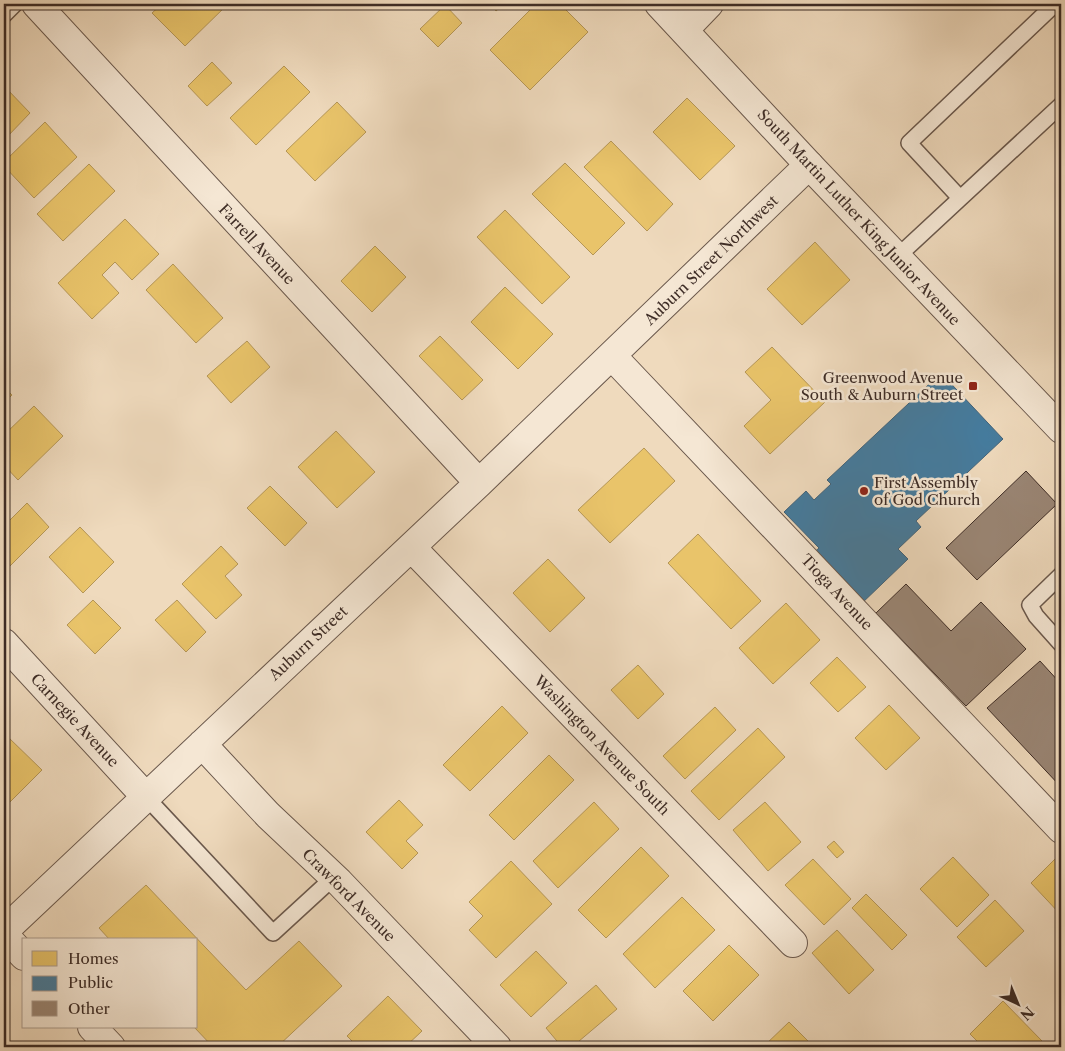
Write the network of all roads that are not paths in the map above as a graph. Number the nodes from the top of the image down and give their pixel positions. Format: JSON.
{"nodes":[{"id":1,"x":15,"y":4,"type":"edge"},
{"id":2,"x":36,"y":4,"type":"edge"},
{"id":3,"x":659,"y":4,"type":"edge"},
{"id":4,"x":709,"y":4,"type":"edge"},
{"id":5,"x":1055,"y":4,"type":"edge"},
{"id":6,"x":4,"y":15,"type":"edge"},
{"id":7,"x":684,"y":30,"type":"junction"},
{"id":8,"x":1061,"y":105,"type":"edge"},
{"id":9,"x":809,"y":165,"type":"junction"},
{"id":10,"x":960,"y":198,"type":"junction"},
{"id":11,"x":897,"y":257,"type":"junction"},
{"id":12,"x":612,"y":356,"type":"junction"},
{"id":13,"x":1061,"y":429,"type":"edge"},
{"id":14,"x":479,"y":483,"type":"junction"},
{"id":15,"x":411,"y":547,"type":"junction"},
{"id":16,"x":1061,"y":575,"type":"edge"},
{"id":17,"x":4,"y":643,"type":"edge"},
{"id":18,"x":1061,"y":644,"type":"edge"},
{"id":19,"x":202,"y":744,"type":"junction"},
{"id":20,"x":146,"y":797,"type":"junction"},
{"id":21,"x":1060,"y":824,"type":"edge"},
{"id":22,"x":334,"y":877,"type":"junction"},
{"id":23,"x":4,"y":931,"type":"edge"},
{"id":24,"x":4,"y":935,"type":"edge"},
{"id":25,"x":793,"y":943,"type":"dead end"},
{"id":26,"x":22,"y":954,"type":"edge"},
{"id":27,"x":93,"y":1028,"type":"edge"},
{"id":28,"x":111,"y":1047,"type":"edge"},
{"id":29,"x":496,"y":1047,"type":"edge"}],
"edges":[{"from":1,"to":6,"type":"lane"},
{"from":2,"to":14,"type":"street","name":"Farrell Avenue"},
{"from":3,"to":7,"type":"street","name":"South Martin Luther King Junior Avenue"},
{"from":4,"to":7,"type":"street"},
{"from":5,"to":10,"type":"lane"},
{"from":7,"to":9,"type":"street","name":"South Martin Luther King Junior Avenue"},
{"from":8,"to":10,"type":"lane"},
{"from":9,"to":11,"type":"street","name":"South Martin Luther King Junior Avenue"},
{"from":9,"to":12,"type":"street","name":"Auburn Street Northwest"},
{"from":10,"to":11,"type":"lane"},
{"from":11,"to":13,"type":"street","name":"South Martin Luther King Junior Avenue"},
{"from":12,"to":14,"type":"street","name":"Auburn Street"},
{"from":12,"to":21,"type":"street","name":"Tioga Avenue"},
{"from":14,"to":15,"type":"street","name":"Auburn Street"},
{"from":15,"to":19,"type":"street","name":"Auburn Street"},
{"from":15,"to":25,"type":"street","name":"Washington Avenue South"},
{"from":16,"to":18,"type":"lane"},
{"from":17,"to":20,"type":"street","name":"Carnegie Avenue"},
{"from":19,"to":20,"type":"street","name":"Auburn Street"},
{"from":19,"to":22,"type":"street","name":"Crawford Avenue"},
{"from":20,"to":22,"type":"lane"},
{"from":20,"to":23,"type":"street","name":"Auburn Street"},
{"from":22,"to":29,"type":"street","name":"Crawford Avenue"},
{"from":24,"to":26,"type":"street"},
{"from":27,"to":28,"type":"street"}]}
